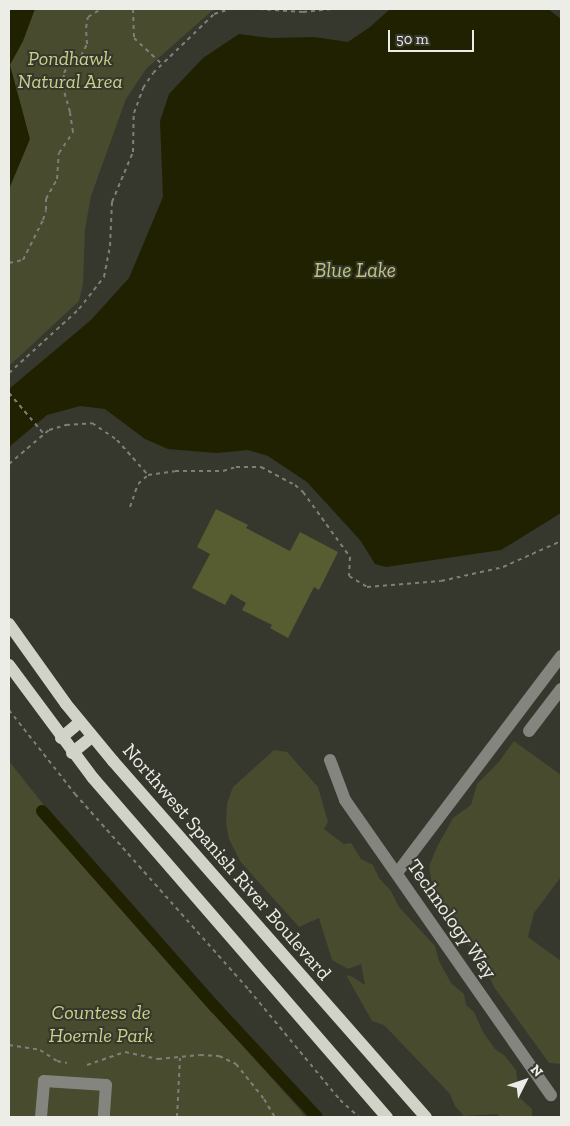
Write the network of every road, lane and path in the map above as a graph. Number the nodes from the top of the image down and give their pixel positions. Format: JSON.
{"nodes":[{"id":1,"x":100,"y":9,"type":"edge"},
{"id":2,"x":133,"y":9,"type":"edge"},
{"id":3,"x":230,"y":9,"type":"edge"},
{"id":4,"x":259,"y":9,"type":"edge"},
{"id":5,"x":332,"y":9,"type":"edge"},
{"id":6,"x":162,"y":64,"type":"junction"},
{"id":7,"x":9,"y":263,"type":"edge"},
{"id":8,"x":9,"y":373,"type":"edge"},
{"id":9,"x":9,"y":393,"type":"edge"},
{"id":10,"x":44,"y":434,"type":"junction"},
{"id":11,"x":9,"y":464,"type":"edge"},
{"id":12,"x":148,"y":475,"type":"junction"},
{"id":13,"x":130,"y":507,"type":"dead end"},
{"id":14,"x":561,"y":541,"type":"edge"},
{"id":15,"x":9,"y":624,"type":"edge"},
{"id":16,"x":561,"y":656,"type":"edge"},
{"id":17,"x":9,"y":664,"type":"edge"},
{"id":18,"x":561,"y":689,"type":"edge"},
{"id":19,"x":9,"y":710,"type":"edge"},
{"id":20,"x":80,"y":722,"type":"junction"},
{"id":21,"x":529,"y":731,"type":"dead end"},
{"id":22,"x":92,"y":737,"type":"junction"},
{"id":23,"x":61,"y":738,"type":"junction"},
{"id":24,"x":72,"y":753,"type":"junction"},
{"id":25,"x":330,"y":760,"type":"dead end"},
{"id":26,"x":397,"y":873,"type":"junction"},
{"id":27,"x":9,"y":1045,"type":"edge"},
{"id":28,"x":180,"y":1058,"type":"junction"},
{"id":29,"x":66,"y":1063,"type":"dead end"},
{"id":30,"x":87,"y":1064,"type":"dead end"},
{"id":31,"x":551,"y":1096,"type":"dead end"},
{"id":32,"x":41,"y":1117,"type":"edge"},
{"id":33,"x":104,"y":1117,"type":"edge"},
{"id":34,"x":177,"y":1117,"type":"edge"},
{"id":35,"x":275,"y":1117,"type":"edge"},
{"id":36,"x":359,"y":1117,"type":"edge"},
{"id":37,"x":387,"y":1117,"type":"edge"},
{"id":38,"x":426,"y":1117,"type":"edge"}],
"edges":[{"from":1,"to":7,"type":"path"},
{"from":2,"to":6,"type":"path"},
{"from":3,"to":6,"type":"path"},
{"from":4,"to":5,"type":"path"},
{"from":6,"to":8,"type":"path"},
{"from":9,"to":10,"type":"path"},
{"from":10,"to":11,"type":"path"},
{"from":10,"to":12,"type":"path"},
{"from":12,"to":13,"type":"path"},
{"from":12,"to":14,"type":"path"},
{"from":15,"to":20,"type":"main road","name":"Northwest Spanish River Boulevard"},
{"from":16,"to":26,"type":"street"},
{"from":17,"to":23,"type":"main road"},
{"from":18,"to":21,"type":"street"},
{"from":19,"to":36,"type":"path"},
{"from":20,"to":22,"type":"main road","name":"Northwest Spanish River Boulevard"},
{"from":20,"to":23,"type":"main road"},
{"from":22,"to":24,"type":"main road"},
{"from":22,"to":38,"type":"main road","name":"Northwest Spanish River Boulevard"},
{"from":23,"to":24,"type":"main road"},
{"from":24,"to":37,"type":"main road"},
{"from":25,"to":26,"type":"street","name":"Technology Way"},
{"from":26,"to":31,"type":"street","name":"Technology Way"},
{"from":27,"to":29,"type":"path"},
{"from":28,"to":30,"type":"path"},
{"from":28,"to":34,"type":"path"},
{"from":28,"to":35,"type":"path"},
{"from":32,"to":33,"type":"street"}]}
